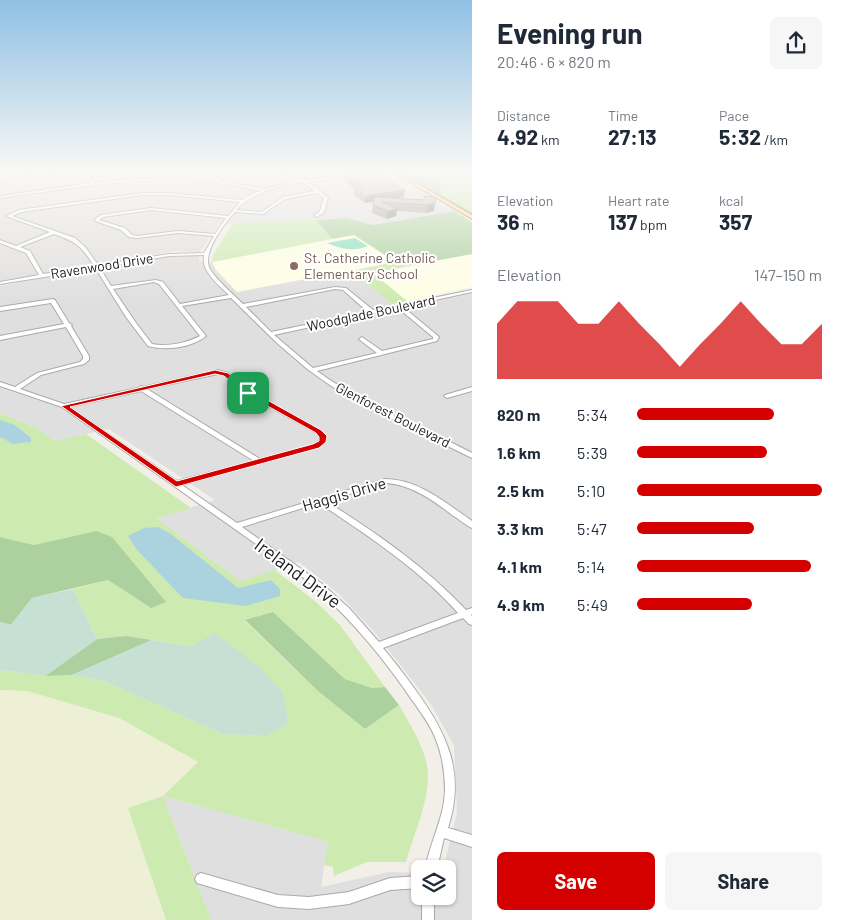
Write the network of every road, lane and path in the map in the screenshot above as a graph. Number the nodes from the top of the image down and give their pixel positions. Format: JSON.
{"nodes":[{"id":1,"x":8,"y":216,"type":"edge"},
{"id":2,"x":102,"y":216,"type":"edge"},
{"id":3,"x":219,"y":216,"type":"edge"},
{"id":4,"x":229,"y":217,"type":"joint"},
{"id":5,"x":54,"y":232,"type":"junction"},
{"id":6,"x":217,"y":235,"type":"junction"},
{"id":7,"x":0,"y":241,"type":"edge"},
{"id":8,"x":17,"y":246,"type":"junction"},
{"id":9,"x":205,"y":254,"type":"junction"},
{"id":10,"x":97,"y":267,"type":"junction"},
{"id":11,"x":42,"y":276,"type":"junction"},
{"id":12,"x":0,"y":284,"type":"edge"},
{"id":13,"x":110,"y":288,"type":"junction"},
{"id":14,"x":472,"y":291,"type":"edge"},
{"id":15,"x":232,"y":296,"type":"junction"},
{"id":16,"x":180,"y":306,"type":"junction"},
{"id":17,"x":243,"y":306,"type":"junction"},
{"id":18,"x":400,"y":307,"type":"junction"},
{"id":19,"x":0,"y":310,"type":"edge"},
{"id":20,"x":372,"y":312,"type":"junction"},
{"id":21,"x":69,"y":325,"type":"junction"},
{"id":22,"x":270,"y":334,"type":"junction"},
{"id":23,"x":0,"y":338,"type":"edge"},
{"id":24,"x":362,"y":339,"type":"dead end"},
{"id":25,"x":381,"y":353,"type":"junction"},
{"id":26,"x":312,"y":370,"type":"junction"},
{"id":27,"x":0,"y":384,"type":"edge"},
{"id":28,"x":141,"y":388,"type":"junction"},
{"id":29,"x":16,"y":390,"type":"junction"},
{"id":30,"x":472,"y":390,"type":"edge"},
{"id":31,"x":447,"y":396,"type":"dead end"},
{"id":32,"x":64,"y":406,"type":"junction"},
{"id":33,"x":472,"y":456,"type":"edge"},
{"id":34,"x":259,"y":461,"type":"junction"},
{"id":35,"x":176,"y":484,"type":"junction"},
{"id":36,"x":320,"y":500,"type":"junction"},
{"id":37,"x":472,"y":525,"type":"edge"},
{"id":38,"x":235,"y":526,"type":"junction"},
{"id":39,"x":468,"y":612,"type":"edge"},
{"id":40,"x":472,"y":622,"type":"edge"},
{"id":41,"x":378,"y":646,"type":"junction"},
{"id":42,"x":442,"y":832,"type":"junction"},
{"id":43,"x":472,"y":841,"type":"edge"},
{"id":44,"x":434,"y":860,"type":"edge"},
{"id":45,"x":201,"y":879,"type":"dead end"},
{"id":46,"x":411,"y":883,"type":"edge"},
{"id":47,"x":428,"y":905,"type":"edge"},
{"id":48,"x":428,"y":920,"type":"edge"}],
"edges":[{"from":1,"to":5,"type":"street"},
{"from":2,"to":6,"type":"street"},
{"from":3,"to":4,"type":"street"},
{"from":4,"to":6,"type":"street"},
{"from":5,"to":8,"type":"street"},
{"from":5,"to":10,"type":"street"},
{"from":6,"to":9,"type":"street"},
{"from":7,"to":8,"type":"street"},
{"from":8,"to":11,"type":"street"},
{"from":9,"to":10,"type":"street","name":"Ravenwood Drive"},
{"from":9,"to":15,"type":"street","name":"Glenforest Boulevard"},
{"from":10,"to":11,"type":"street","name":"Ravenwood Drive"},
{"from":10,"to":13,"type":"street"},
{"from":11,"to":12,"type":"street","name":"Ravenwood Drive"},
{"from":13,"to":16,"type":"street"},
{"from":13,"to":16,"type":"street"},
{"from":14,"to":18,"type":"street","name":"Woodglade Boulevard"},
{"from":15,"to":16,"type":"street"},
{"from":15,"to":17,"type":"street","name":"Glenforest Boulevard"},
{"from":17,"to":20,"type":"street"},
{"from":17,"to":22,"type":"street","name":"Glenforest Boulevard"},
{"from":18,"to":20,"type":"street","name":"Woodglade Boulevard"},
{"from":18,"to":25,"type":"street"},
{"from":19,"to":21,"type":"street"},
{"from":20,"to":22,"type":"street","name":"Woodglade Boulevard"},
{"from":21,"to":23,"type":"street"},
{"from":21,"to":29,"type":"street"},
{"from":22,"to":26,"type":"street","name":"Glenforest Boulevard"},
{"from":24,"to":25,"type":"street"},
{"from":25,"to":26,"type":"street"},
{"from":26,"to":33,"type":"street","name":"Glenforest Boulevard"},
{"from":27,"to":29,"type":"street","name":"Ireland Drive"},
{"from":28,"to":32,"type":"street"},
{"from":28,"to":34,"type":"street"},
{"from":28,"to":34,"type":"street"},
{"from":29,"to":32,"type":"street","name":"Ireland Drive"},
{"from":30,"to":31,"type":"street"},
{"from":32,"to":35,"type":"street","name":"Ireland Drive"},
{"from":34,"to":35,"type":"street"},
{"from":35,"to":38,"type":"street","name":"Ireland Drive"},
{"from":36,"to":37,"type":"street","name":"Haggis Drive"},
{"from":36,"to":38,"type":"street","name":"Haggis Drive"},
{"from":36,"to":39,"type":"street"},
{"from":38,"to":41,"type":"street","name":"Ireland Drive"},
{"from":39,"to":40,"type":"street"},
{"from":39,"to":41,"type":"street"},
{"from":41,"to":42,"type":"street","name":"Ireland Drive"},
{"from":42,"to":43,"type":"street"},
{"from":42,"to":44,"type":"street","name":"Ireland Drive"},
{"from":45,"to":46,"type":"street"},
{"from":47,"to":48,"type":"street"}]}
